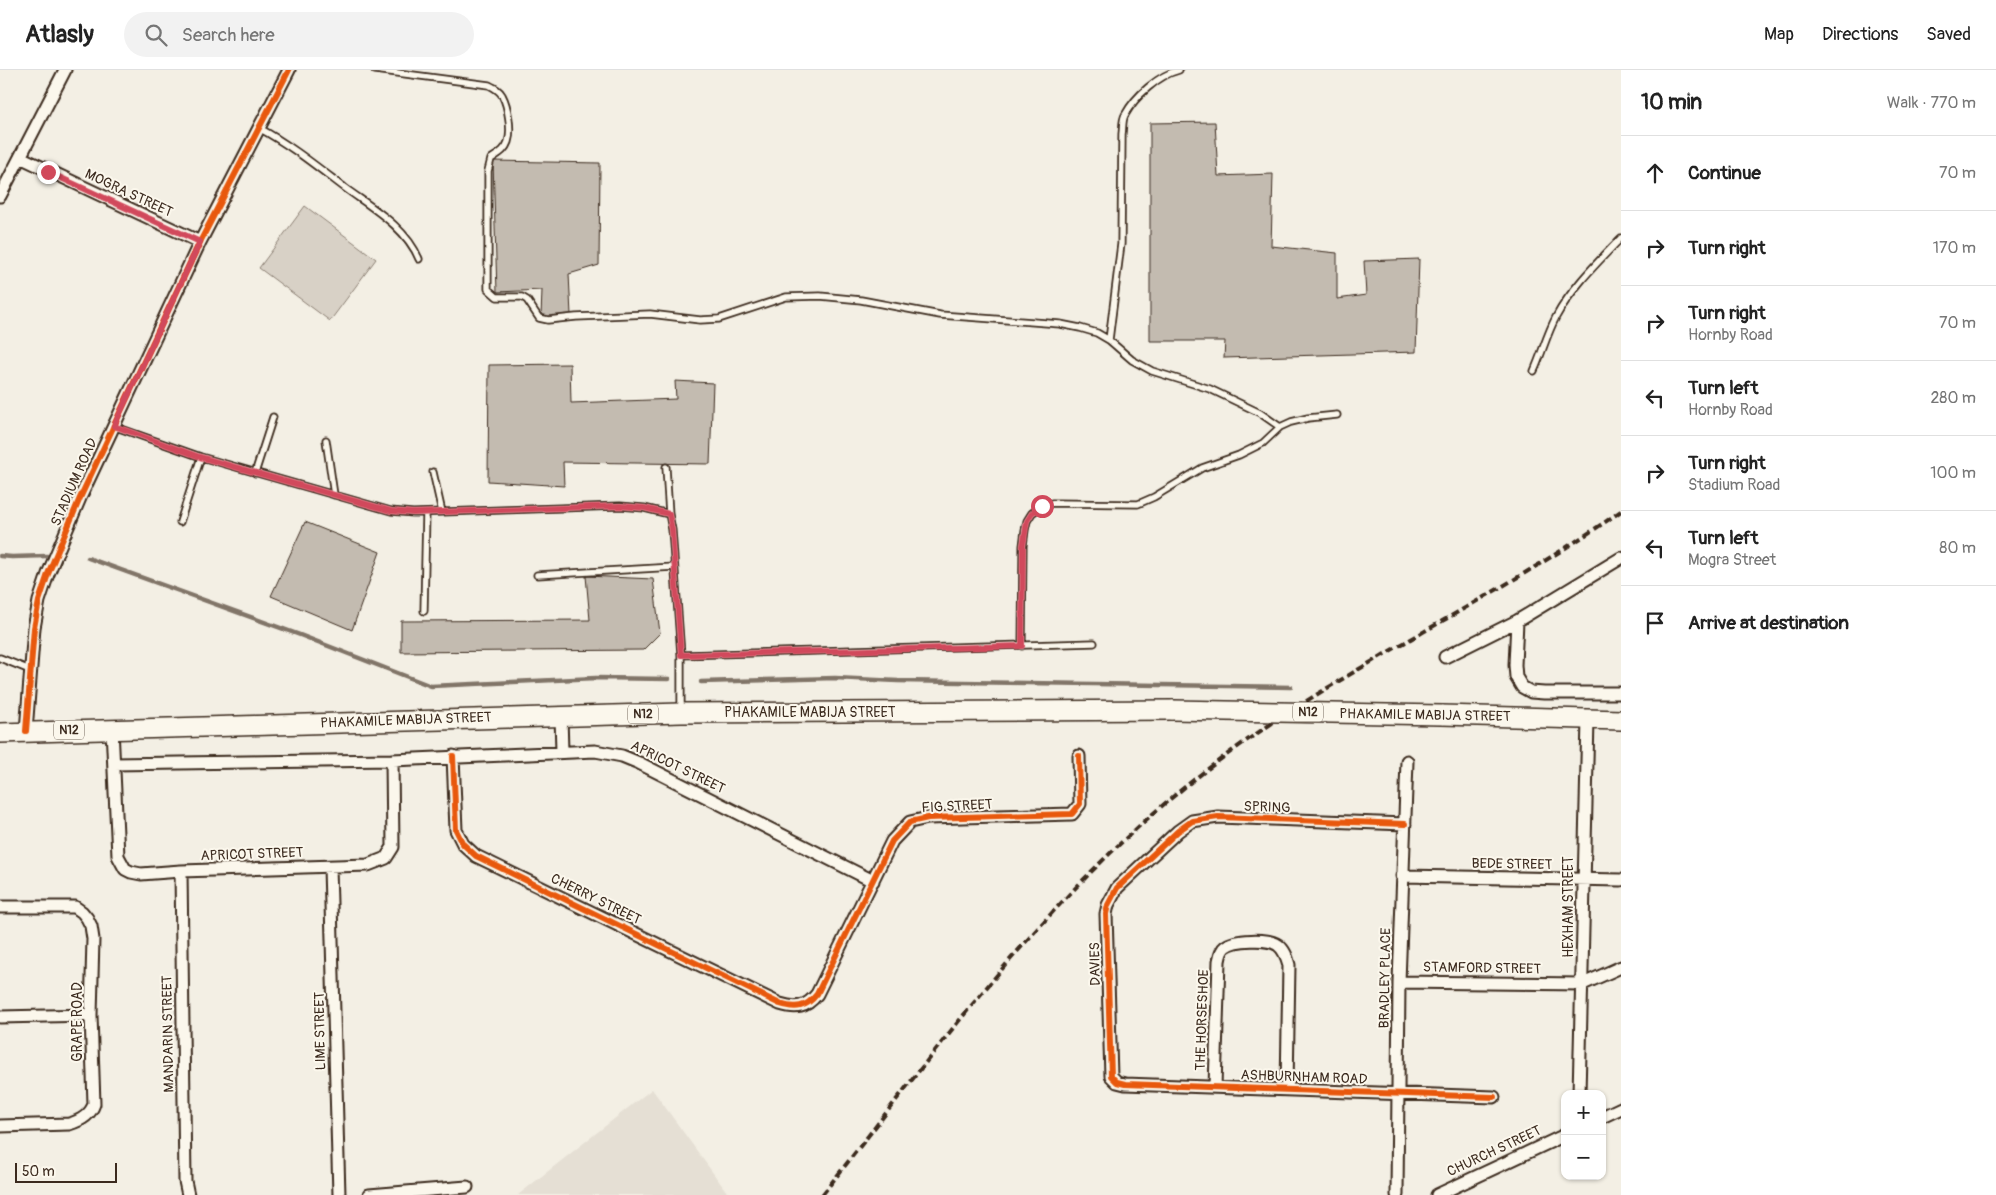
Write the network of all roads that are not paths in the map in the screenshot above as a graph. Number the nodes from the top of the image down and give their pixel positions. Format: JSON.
{"nodes":[{"id":1,"x":65,"y":70,"type":"edge"},
{"id":2,"x":288,"y":70,"type":"edge"},
{"id":3,"x":375,"y":70,"type":"edge"},
{"id":4,"x":1179,"y":70,"type":"edge"},
{"id":5,"x":259,"y":128,"type":"junction"},
{"id":6,"x":20,"y":157,"type":"junction"},
{"id":7,"x":0,"y":196,"type":"edge"},
{"id":8,"x":1621,"y":238,"type":"edge"},
{"id":9,"x":200,"y":242,"type":"junction"},
{"id":10,"x":419,"y":259,"type":"dead end"},
{"id":11,"x":1109,"y":340,"type":"junction"},
{"id":12,"x":1534,"y":371,"type":"dead end"},
{"id":13,"x":1337,"y":414,"type":"dead end"},
{"id":14,"x":273,"y":417,"type":"dead end"},
{"id":15,"x":114,"y":426,"type":"junction"},
{"id":16,"x":1280,"y":427,"type":"junction"},
{"id":17,"x":326,"y":440,"type":"dead end"},
{"id":18,"x":200,"y":457,"type":"junction"},
{"id":19,"x":666,"y":466,"type":"dead end"},
{"id":20,"x":433,"y":472,"type":"dead end"},
{"id":21,"x":254,"y":473,"type":"junction"},
{"id":22,"x":334,"y":495,"type":"junction"},
{"id":23,"x":442,"y":512,"type":"junction"},
{"id":24,"x":426,"y":513,"type":"junction"},
{"id":25,"x":669,"y":514,"type":"junction"},
{"id":26,"x":180,"y":522,"type":"dead end"},
{"id":27,"x":1621,"y":558,"type":"edge"},
{"id":28,"x":674,"y":567,"type":"junction"},
{"id":29,"x":537,"y":575,"type":"dead end"},
{"id":30,"x":424,"y":611,"type":"dead end"},
{"id":31,"x":1517,"y":621,"type":"junction"},
{"id":32,"x":1094,"y":644,"type":"dead end"},
{"id":33,"x":1022,"y":646,"type":"junction"},
{"id":34,"x":681,"y":655,"type":"junction"},
{"id":35,"x":1445,"y":657,"type":"dead end"},
{"id":36,"x":0,"y":658,"type":"edge"},
{"id":37,"x":30,"y":670,"type":"junction"},
{"id":38,"x":1621,"y":693,"type":"edge"},
{"id":39,"x":680,"y":713,"type":"junction"},
{"id":40,"x":561,"y":716,"type":"junction"},
{"id":41,"x":1588,"y":720,"type":"junction"},
{"id":42,"x":1621,"y":720,"type":"edge"},
{"id":43,"x":112,"y":728,"type":"junction"},
{"id":44,"x":26,"y":731,"type":"junction"},
{"id":45,"x":0,"y":733,"type":"edge"},
{"id":46,"x":562,"y":752,"type":"junction"},
{"id":47,"x":454,"y":756,"type":"junction"},
{"id":48,"x":1079,"y":756,"type":"dead end"},
{"id":49,"x":392,"y":760,"type":"junction"},
{"id":50,"x":1407,"y":762,"type":"dead end"},
{"id":51,"x":114,"y":764,"type":"junction"},
{"id":52,"x":1404,"y":824,"type":"junction"},
{"id":53,"x":1144,"y":861,"type":"joint"},
{"id":54,"x":330,"y":867,"type":"junction"},
{"id":55,"x":181,"y":871,"type":"junction"},
{"id":56,"x":1402,"y":876,"type":"junction"},
{"id":57,"x":1583,"y":880,"type":"junction"},
{"id":58,"x":1621,"y":880,"type":"edge"},
{"id":59,"x":872,"y":881,"type":"junction"},
{"id":60,"x":0,"y":907,"type":"edge"},
{"id":61,"x":1621,"y":967,"type":"edge"},
{"id":62,"x":1399,"y":982,"type":"junction"},
{"id":63,"x":1583,"y":984,"type":"junction"},
{"id":64,"x":802,"y":1008,"type":"joint"},
{"id":65,"x":91,"y":1015,"type":"junction"},
{"id":66,"x":0,"y":1017,"type":"edge"},
{"id":67,"x":1114,"y":1079,"type":"joint"},
{"id":68,"x":1215,"y":1087,"type":"junction"},
{"id":69,"x":1287,"y":1088,"type":"junction"},
{"id":70,"x":1579,"y":1090,"type":"edge"},
{"id":71,"x":1399,"y":1094,"type":"junction"},
{"id":72,"x":1494,"y":1097,"type":"dead end"},
{"id":73,"x":1621,"y":1108,"type":"edge"},
{"id":74,"x":1606,"y":1115,"type":"edge"},
{"id":75,"x":0,"y":1126,"type":"edge"},
{"id":76,"x":1561,"y":1137,"type":"edge"},
{"id":77,"x":467,"y":1187,"type":"dead end"},
{"id":78,"x":188,"y":1195,"type":"edge"},
{"id":79,"x":339,"y":1195,"type":"edge"},
{"id":80,"x":369,"y":1195,"type":"edge"},
{"id":81,"x":1397,"y":1195,"type":"edge"},
{"id":82,"x":1437,"y":1195,"type":"edge"}],
"edges":[{"from":1,"to":6,"type":"street"},
{"from":2,"to":5,"type":"street","name":"STADIUM ROAD"},
{"from":3,"to":11,"type":"lane"},
{"from":4,"to":11,"type":"lane"},
{"from":5,"to":9,"type":"street","name":"STADIUM ROAD"},
{"from":5,"to":10,"type":"lane"},
{"from":6,"to":7,"type":"street"},
{"from":6,"to":9,"type":"street","name":"MOGRA STREET"},
{"from":8,"to":12,"type":"lane"},
{"from":9,"to":15,"type":"street","name":"STADIUM ROAD"},
{"from":11,"to":16,"type":"lane"},
{"from":13,"to":16,"type":"lane"},
{"from":14,"to":21,"type":"lane"},
{"from":15,"to":18,"type":"lane"},
{"from":15,"to":37,"type":"street","name":"STADIUM ROAD"},
{"from":16,"to":33,"type":"lane"},
{"from":17,"to":22,"type":"lane"},
{"from":18,"to":21,"type":"lane"},
{"from":18,"to":26,"type":"lane"},
{"from":19,"to":25,"type":"lane"},
{"from":20,"to":23,"type":"lane"},
{"from":21,"to":22,"type":"lane"},
{"from":22,"to":24,"type":"lane"},
{"from":23,"to":24,"type":"lane"},
{"from":23,"to":25,"type":"lane"},
{"from":24,"to":30,"type":"lane"},
{"from":25,"to":28,"type":"lane"},
{"from":27,"to":31,"type":"street"},
{"from":28,"to":29,"type":"lane"},
{"from":28,"to":34,"type":"lane"},
{"from":31,"to":35,"type":"street"},
{"from":31,"to":38,"type":"street"},
{"from":32,"to":33,"type":"lane"},
{"from":33,"to":34,"type":"lane"},
{"from":34,"to":39,"type":"lane"},
{"from":36,"to":37,"type":"lane"},
{"from":37,"to":44,"type":"street","name":"STADIUM ROAD"},
{"from":39,"to":40,"type":"highway","name":"PHAKAMILE MABIJA STREET","number":"N12"},
{"from":39,"to":41,"type":"highway","name":"PHAKAMILE MABIJA STREET","number":"N12","bridge":true},
{"from":40,"to":43,"type":"highway","name":"PHAKAMILE MABIJA STREET","number":"N12"},
{"from":40,"to":46,"type":"street"},
{"from":41,"to":42,"type":"highway","name":"PHAKAMILE MABIJA STREET","number":"N12"},
{"from":41,"to":57,"type":"street","name":"HEXHAM STREET"},
{"from":43,"to":44,"type":"highway","name":"PHAKAMILE MABIJA STREET","number":"N12"},
{"from":43,"to":51,"type":"street","name":"APRICOT STREET"},
{"from":44,"to":45,"type":"highway","name":"PHAKAMILE MABIJA STREET","number":"N12"},
{"from":46,"to":47,"type":"street","name":"APRICOT STREET"},
{"from":46,"to":59,"type":"street","name":"APRICOT STREET"},
{"from":47,"to":49,"type":"street","name":"APRICOT STREET"},
{"from":47,"to":64,"type":"street","name":"CHERRY STREET"},
{"from":48,"to":59,"type":"street","name":"FIG STREET"},
{"from":49,"to":51,"type":"street","name":"APRICOT STREET"},
{"from":49,"to":54,"type":"street","name":"APRICOT STREET"},
{"from":50,"to":52,"type":"street","name":"BRADLEY PLACE"},
{"from":51,"to":55,"type":"street","name":"APRICOT STREET"},
{"from":52,"to":53,"type":"street","name":"SPRING"},
{"from":52,"to":56,"type":"street","name":"BRADLEY PLACE"},
{"from":53,"to":67,"type":"street","name":"DAVIES"},
{"from":54,"to":55,"type":"street","name":"APRICOT STREET"},
{"from":54,"to":79,"type":"street","name":"LIME STREET"},
{"from":55,"to":78,"type":"street","name":"MANDARIN STREET"},
{"from":56,"to":57,"type":"street","name":"BEDE STREET"},
{"from":56,"to":62,"type":"street","name":"BRADLEY PLACE"},
{"from":57,"to":58,"type":"street","name":"BEDE STREET"},
{"from":57,"to":63,"type":"street","name":"HEXHAM STREET"},
{"from":59,"to":64,"type":"street","name":"FIG STREET"},
{"from":60,"to":65,"type":"street","name":"GRAPE ROAD"},
{"from":61,"to":63,"type":"street","name":"STAMFORD STREET"},
{"from":62,"to":63,"type":"street","name":"STAMFORD STREET"},
{"from":62,"to":71,"type":"street","name":"BRADLEY PLACE"},
{"from":63,"to":70,"type":"street","name":"HEXHAM STREET"},
{"from":65,"to":66,"type":"street"},
{"from":65,"to":75,"type":"street","name":"GRAPE ROAD"},
{"from":67,"to":68,"type":"street","name":"ASHBURNHAM ROAD"},
{"from":68,"to":69,"type":"street","name":"ASHBURNHAM ROAD"},
{"from":68,"to":69,"type":"street","name":"THE HORSESHOE"},
{"from":69,"to":71,"type":"street","name":"ASHBURNHAM ROAD"},
{"from":71,"to":72,"type":"street","name":"ASHBURNHAM ROAD"},
{"from":71,"to":81,"type":"street","name":"BRADLEY PLACE"},
{"from":73,"to":74,"type":"street"},
{"from":76,"to":82,"type":"street","name":"CHURCH STREET"},
{"from":77,"to":80,"type":"street"}]}
